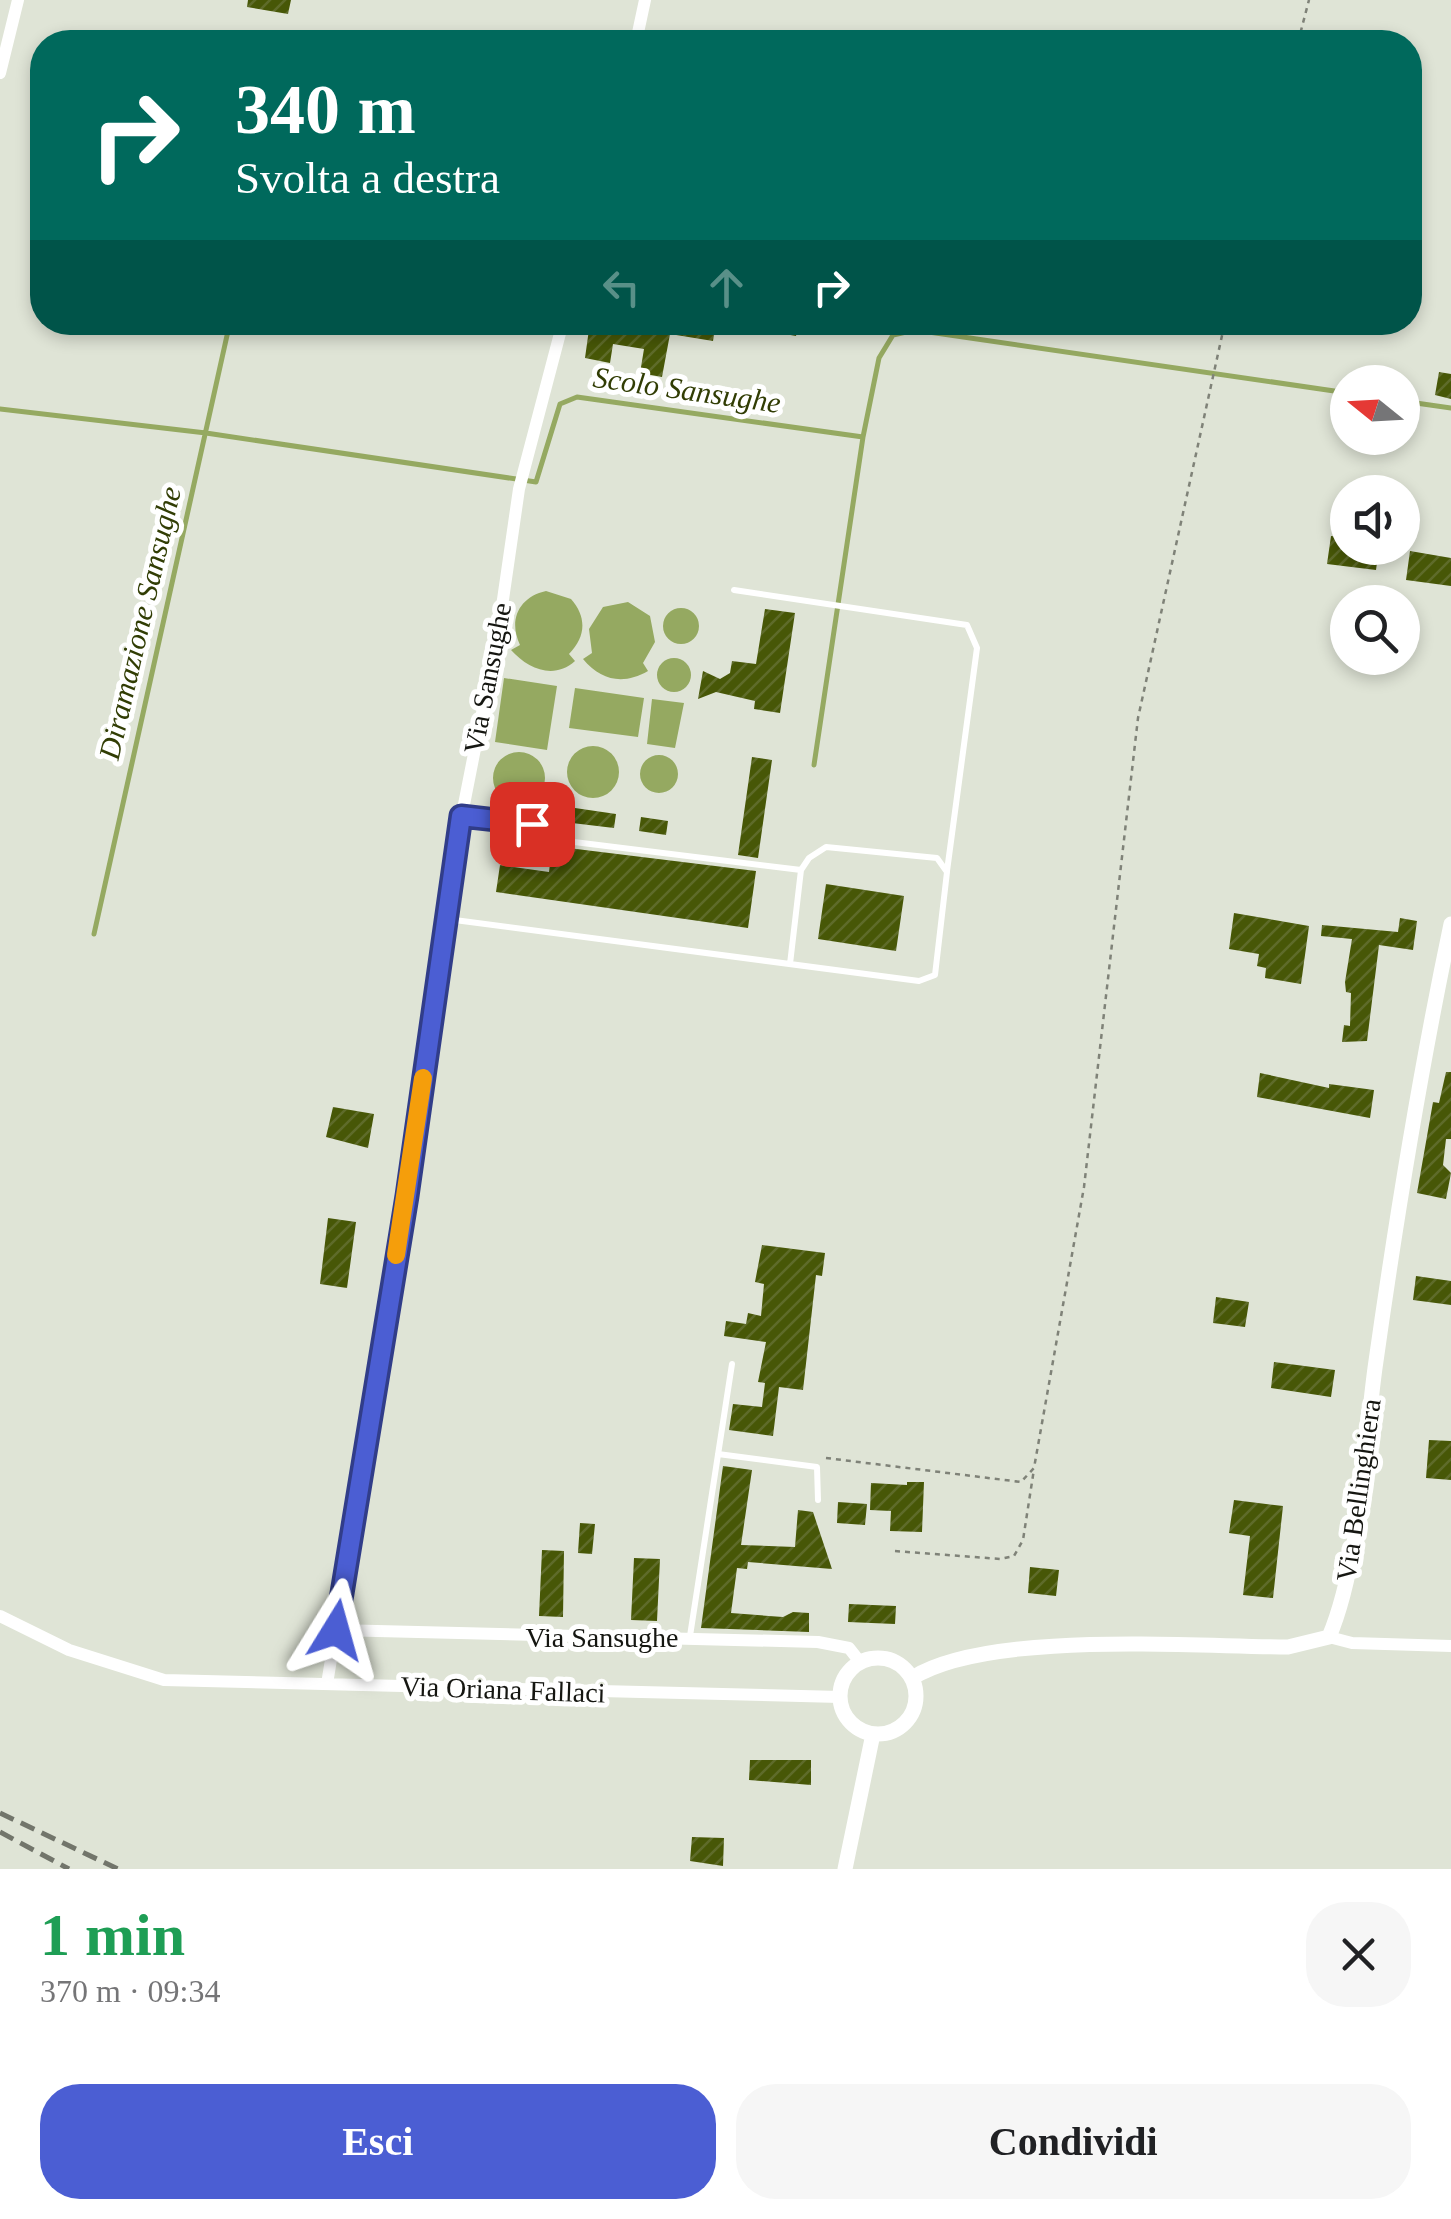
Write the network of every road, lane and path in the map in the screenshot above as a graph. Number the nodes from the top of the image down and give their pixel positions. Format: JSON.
{"nodes":[{"id":1,"x":18,"y":0,"type":"edge"},
{"id":2,"x":645,"y":0,"type":"edge"},
{"id":3,"x":1309,"y":0,"type":"edge"},
{"id":4,"x":639,"y":30,"type":"edge"},
{"id":5,"x":1301,"y":30,"type":"edge"},
{"id":6,"x":0,"y":74,"type":"edge"},
{"id":7,"x":560,"y":335,"type":"edge"},
{"id":8,"x":1222,"y":335,"type":"edge"},
{"id":9,"x":734,"y":590,"type":"dead end"},
{"id":10,"x":461,"y":816,"type":"junction"},
{"id":11,"x":801,"y":870,"type":"junction"},
{"id":12,"x":947,"y":872,"type":"junction"},
{"id":13,"x":446,"y":919,"type":"junction"},
{"id":14,"x":1451,"y":924,"type":"edge"},
{"id":15,"x":790,"y":964,"type":"junction"},
{"id":16,"x":732,"y":1364,"type":"dead end"},
{"id":17,"x":718,"y":1454,"type":"junction"},
{"id":18,"x":817,"y":1466,"type":"junction"},
{"id":19,"x":1034,"y":1468,"type":"junction"},
{"id":20,"x":818,"y":1500,"type":"dead end"},
{"id":21,"x":895,"y":1551,"type":"dead end"},
{"id":22,"x":0,"y":1616,"type":"edge"},
{"id":23,"x":336,"y":1630,"type":"junction"},
{"id":24,"x":1329,"y":1637,"type":"junction"},
{"id":25,"x":690,"y":1638,"type":"junction"},
{"id":26,"x":1451,"y":1646,"type":"edge"},
{"id":27,"x":860,"y":1662,"type":"junction"},
{"id":28,"x":912,"y":1678,"type":"junction"},
{"id":29,"x":327,"y":1684,"type":"junction"},
{"id":30,"x":840,"y":1697,"type":"junction"},
{"id":31,"x":873,"y":1734,"type":"junction"},
{"id":32,"x":844,"y":1869,"type":"edge"}],
"edges":[{"from":1,"to":6,"type":"street"},
{"from":2,"to":4,"type":"street"},
{"from":3,"to":5,"type":"path"},
{"from":7,"to":10,"type":"street","name":"Via Sansughe"},
{"from":8,"to":19,"type":"path"},
{"from":9,"to":12,"type":"lane"},
{"from":10,"to":11,"type":"lane"},
{"from":10,"to":13,"type":"street","name":"Via Sansughe"},
{"from":11,"to":12,"type":"lane"},
{"from":11,"to":15,"type":"lane"},
{"from":12,"to":15,"type":"lane"},
{"from":13,"to":15,"type":"lane"},
{"from":13,"to":23,"type":"street","name":"Via Sansughe"},
{"from":14,"to":24,"type":"street","name":"Via Bellinghiera"},
{"from":16,"to":17,"type":"lane"},
{"from":17,"to":18,"type":"lane"},
{"from":17,"to":25,"type":"lane"},
{"from":18,"to":19,"type":"path"},
{"from":18,"to":20,"type":"lane"},
{"from":19,"to":21,"type":"path"},
{"from":22,"to":29,"type":"street","name":"Via Oriana Fallaci"},
{"from":23,"to":25,"type":"street","name":"Via Sansughe"},
{"from":23,"to":29,"type":"street","name":"Via Sansughe"},
{"from":24,"to":26,"type":"street"},
{"from":24,"to":28,"type":"street"},
{"from":25,"to":27,"type":"street","name":"Via Sansughe"},
{"from":27,"to":28,"type":"street"},
{"from":27,"to":30,"type":"street"},
{"from":28,"to":31,"type":"street"},
{"from":29,"to":30,"type":"street","name":"Via Oriana Fallaci"},
{"from":30,"to":31,"type":"street"},
{"from":31,"to":32,"type":"street"}]}
